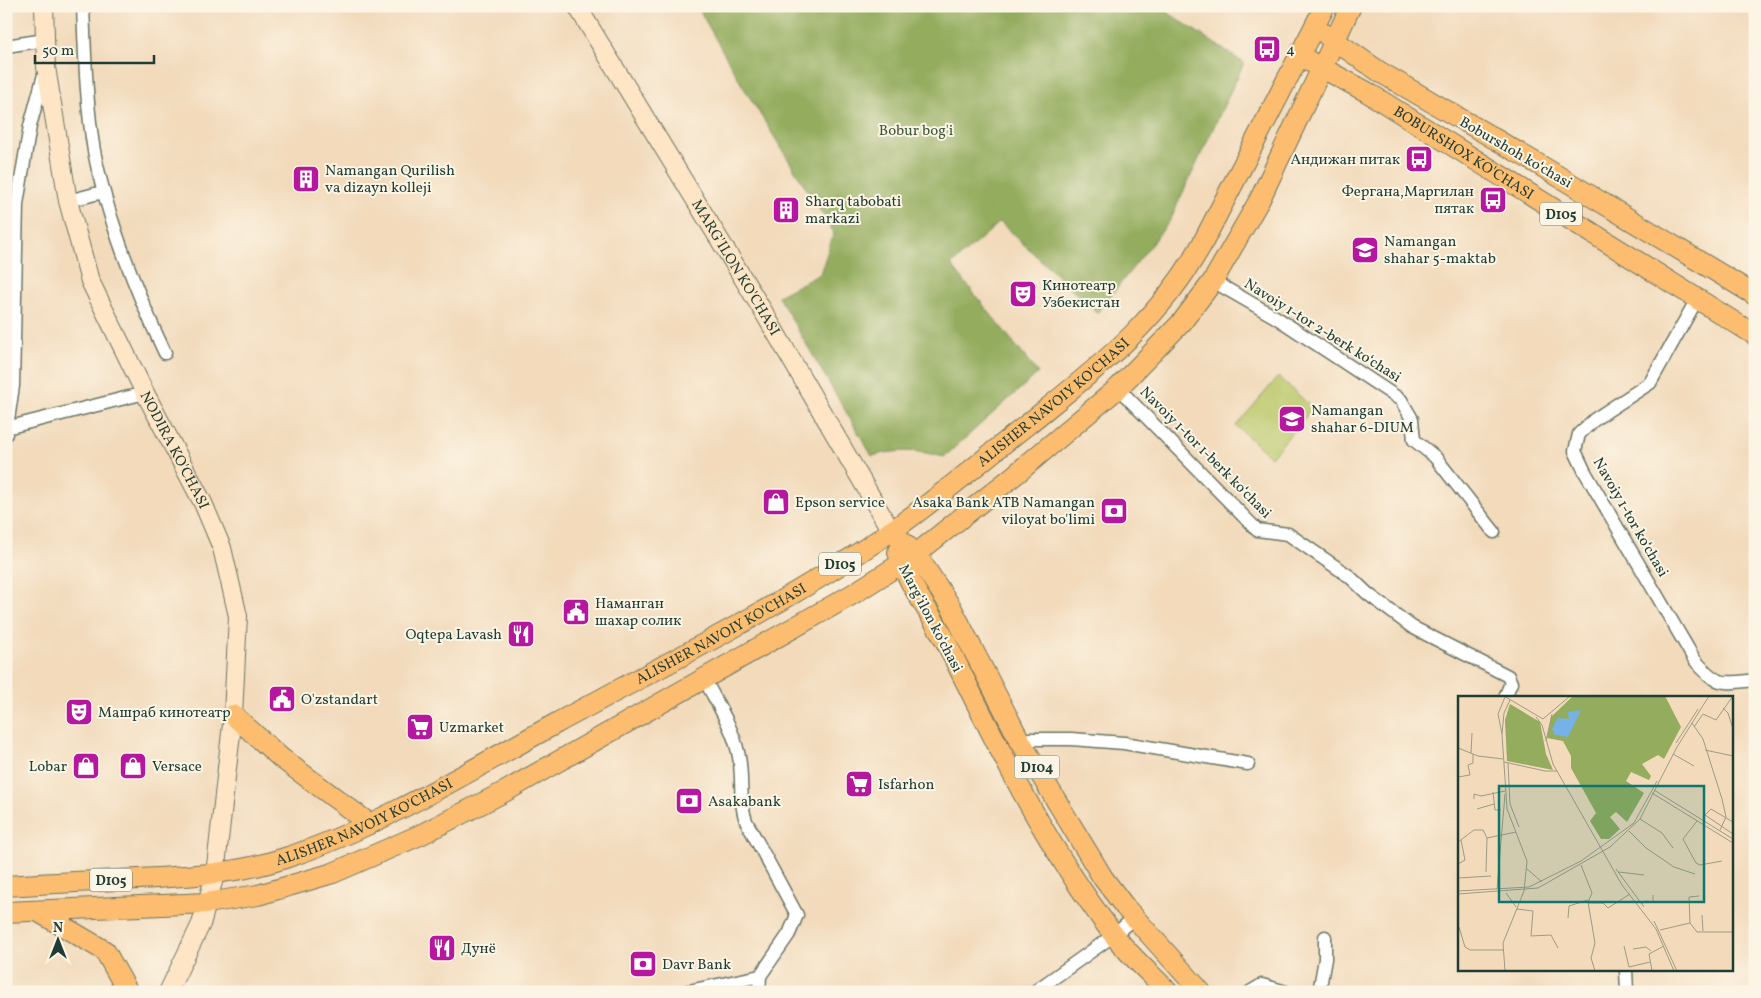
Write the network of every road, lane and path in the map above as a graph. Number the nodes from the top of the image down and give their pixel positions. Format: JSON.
{"nodes":[{"id":1,"x":44,"y":6,"type":"edge"},
{"id":2,"x":83,"y":6,"type":"edge"},
{"id":3,"x":577,"y":6,"type":"edge"},
{"id":4,"x":1325,"y":6,"type":"edge"},
{"id":5,"x":1350,"y":7,"type":"edge"},
{"id":6,"x":1314,"y":27,"type":"junction"},
{"id":7,"x":45,"y":40,"type":"junction"},
{"id":8,"x":1335,"y":40,"type":"junction"},
{"id":9,"x":6,"y":46,"type":"edge"},
{"id":10,"x":1298,"y":55,"type":"junction"},
{"id":11,"x":1356,"y":55,"type":"junction"},
{"id":12,"x":46,"y":66,"type":"junction"},
{"id":13,"x":1321,"y":68,"type":"junction"},
{"id":14,"x":1349,"y":84,"type":"junction"},
{"id":15,"x":1306,"y":101,"type":"junction"},
{"id":16,"x":103,"y":192,"type":"junction"},
{"id":17,"x":68,"y":200,"type":"junction"},
{"id":18,"x":12,"y":206,"type":"edge"},
{"id":19,"x":1213,"y":281,"type":"junction"},
{"id":20,"x":1755,"y":295,"type":"edge"},
{"id":21,"x":1697,"y":299,"type":"junction"},
{"id":22,"x":1163,"y":304,"type":"junction"},
{"id":23,"x":1182,"y":322,"type":"junction"},
{"id":24,"x":1755,"y":335,"type":"edge"},
{"id":25,"x":165,"y":353,"type":"dead end"},
{"id":26,"x":1118,"y":388,"type":"junction"},
{"id":27,"x":145,"y":393,"type":"junction"},
{"id":28,"x":6,"y":430,"type":"edge"},
{"id":29,"x":891,"y":531,"type":"junction"},
{"id":30,"x":1494,"y":532,"type":"dead end"},
{"id":31,"x":908,"y":559,"type":"junction"},
{"id":32,"x":704,"y":678,"type":"junction"},
{"id":33,"x":1755,"y":680,"type":"edge"},
{"id":34,"x":1506,"y":696,"type":"edge"},
{"id":35,"x":233,"y":714,"type":"junction"},
{"id":36,"x":1019,"y":739,"type":"junction"},
{"id":37,"x":1248,"y":764,"type":"dead end"},
{"id":38,"x":370,"y":824,"type":"junction"},
{"id":39,"x":215,"y":874,"type":"junction"},
{"id":40,"x":6,"y":886,"type":"edge"},
{"id":41,"x":207,"y":903,"type":"junction"},
{"id":42,"x":37,"y":910,"type":"junction"},
{"id":43,"x":6,"y":912,"type":"edge"},
{"id":44,"x":1135,"y":916,"type":"junction"},
{"id":45,"x":1114,"y":935,"type":"junction"},
{"id":46,"x":1325,"y":937,"type":"dead end"},
{"id":47,"x":1626,"y":970,"type":"edge"},
{"id":48,"x":760,"y":976,"type":"junction"},
{"id":49,"x":128,"y":992,"type":"edge"},
{"id":50,"x":168,"y":992,"type":"edge"},
{"id":51,"x":684,"y":992,"type":"edge"},
{"id":52,"x":759,"y":992,"type":"edge"},
{"id":53,"x":1034,"y":992,"type":"edge"},
{"id":54,"x":1168,"y":992,"type":"edge"},
{"id":55,"x":1201,"y":992,"type":"edge"},
{"id":56,"x":1250,"y":992,"type":"edge"},
{"id":57,"x":1286,"y":992,"type":"edge"},
{"id":58,"x":1319,"y":992,"type":"edge"},
{"id":59,"x":1627,"y":992,"type":"edge"}],
"edges":[{"from":1,"to":7,"type":"main road","name":"NODIRA KO'CHASI"},
{"from":2,"to":16,"type":"street"},
{"from":3,"to":29,"type":"main road","name":"MARG'ILON KO'CHASI"},
{"from":4,"to":6,"type":"main road","name":"ALISHER NAVOIY KO'CHASI"},
{"from":5,"to":8,"type":"main road"},
{"from":5,"to":11,"type":"main road"},
{"from":6,"to":8,"type":"main road","number":"D105"},
{"from":6,"to":10,"type":"main road","name":"ALISHER NAVOIY KO'CHASI","number":"D105"},
{"from":7,"to":9,"type":"street"},
{"from":7,"to":12,"type":"main road","name":"NODIRA KO'CHASI"},
{"from":8,"to":11,"type":"main road","number":"D105"},
{"from":8,"to":13,"type":"main road"},
{"from":10,"to":13,"type":"main road","name":"BOBURSHOX KO'CHASI","number":"D105"},
{"from":10,"to":22,"type":"main road","name":"ALISHER NAVOIY KO'CHASI","number":"D105"},
{"from":11,"to":20,"type":"main road","name":"Boburshoh koʻchasi","number":"D105"},
{"from":12,"to":17,"type":"main road","name":"NODIRA KO'CHASI"},
{"from":12,"to":18,"type":"street"},
{"from":13,"to":14,"type":"main road","name":"BOBURSHOX KO'CHASI","number":"D105"},
{"from":13,"to":15,"type":"main road","number":"D105"},
{"from":14,"to":15,"type":"main road"},
{"from":14,"to":21,"type":"main road","name":"BOBURSHOX KO'CHASI","number":"D105"},
{"from":15,"to":19,"type":"main road","number":"D105"},
{"from":16,"to":17,"type":"street"},
{"from":16,"to":25,"type":"street"},
{"from":17,"to":27,"type":"main road","name":"NODIRA KO'CHASI"},
{"from":18,"to":28,"type":"street"},
{"from":19,"to":23,"type":"main road","number":"D105"},
{"from":19,"to":30,"type":"street","name":"Navoiy 1-tor 2-berk koʻchasi"},
{"from":21,"to":24,"type":"main road","name":"BOBURSHOX KO'CHASI","number":"D105"},
{"from":21,"to":33,"type":"street","name":"Navoiy 1-tor koʻchasi"},
{"from":22,"to":23,"type":"main road"},
{"from":22,"to":29,"type":"main road","name":"ALISHER NAVOIY KO'CHASI","number":"D105"},
{"from":23,"to":26,"type":"main road","number":"D105"},
{"from":26,"to":31,"type":"main road","number":"D105"},
{"from":26,"to":34,"type":"street","name":"Navoiy 1-tor 1-berk koʻchasi"},
{"from":27,"to":28,"type":"street"},
{"from":27,"to":35,"type":"main road","name":"NODIRA KO'CHASI"},
{"from":29,"to":31,"type":"main road","name":"Margʻilon koʻchasi","number":"D104"},
{"from":29,"to":38,"type":"main road","name":"ALISHER NAVOIY KO'CHASI","number":"D105"},
{"from":31,"to":32,"type":"main road","number":"D105"},
{"from":31,"to":36,"type":"main road","name":"Margʻilon koʻchasi","number":"D104"},
{"from":31,"to":45,"type":"main road","name":"Margʻilon koʻchasi","number":"D104"},
{"from":32,"to":41,"type":"main road","number":"D105"},
{"from":32,"to":48,"type":"street"},
{"from":35,"to":38,"type":"main road"},
{"from":35,"to":39,"type":"main road","name":"NODIRA KO'CHASI"},
{"from":36,"to":37,"type":"street"},
{"from":36,"to":44,"type":"main road","name":"Margʻilon koʻchasi","number":"D104"},
{"from":38,"to":39,"type":"main road","name":"ALISHER NAVOIY KO'CHASI","number":"D105"},
{"from":39,"to":40,"type":"main road","name":"ALISHER NAVOIY KO'CHASI","number":"D105"},
{"from":39,"to":41,"type":"main road","name":"NODIRA KO'CHASI"},
{"from":41,"to":42,"type":"main road","number":"D105"},
{"from":41,"to":50,"type":"main road","name":"NODIRA KO'CHASI"},
{"from":42,"to":43,"type":"main road","number":"D105"},
{"from":42,"to":49,"type":"main road"},
{"from":44,"to":45,"type":"street"},
{"from":44,"to":55,"type":"main road","name":"Margʻilon koʻchasi","number":"D104"},
{"from":45,"to":53,"type":"street"},
{"from":45,"to":54,"type":"main road","name":"Margʻilon koʻchasi","number":"D104"},
{"from":46,"to":58,"type":"street"},
{"from":47,"to":59,"type":"street"},
{"from":48,"to":51,"type":"street"},
{"from":48,"to":52,"type":"street"},
{"from":56,"to":57,"type":"street"}]}
